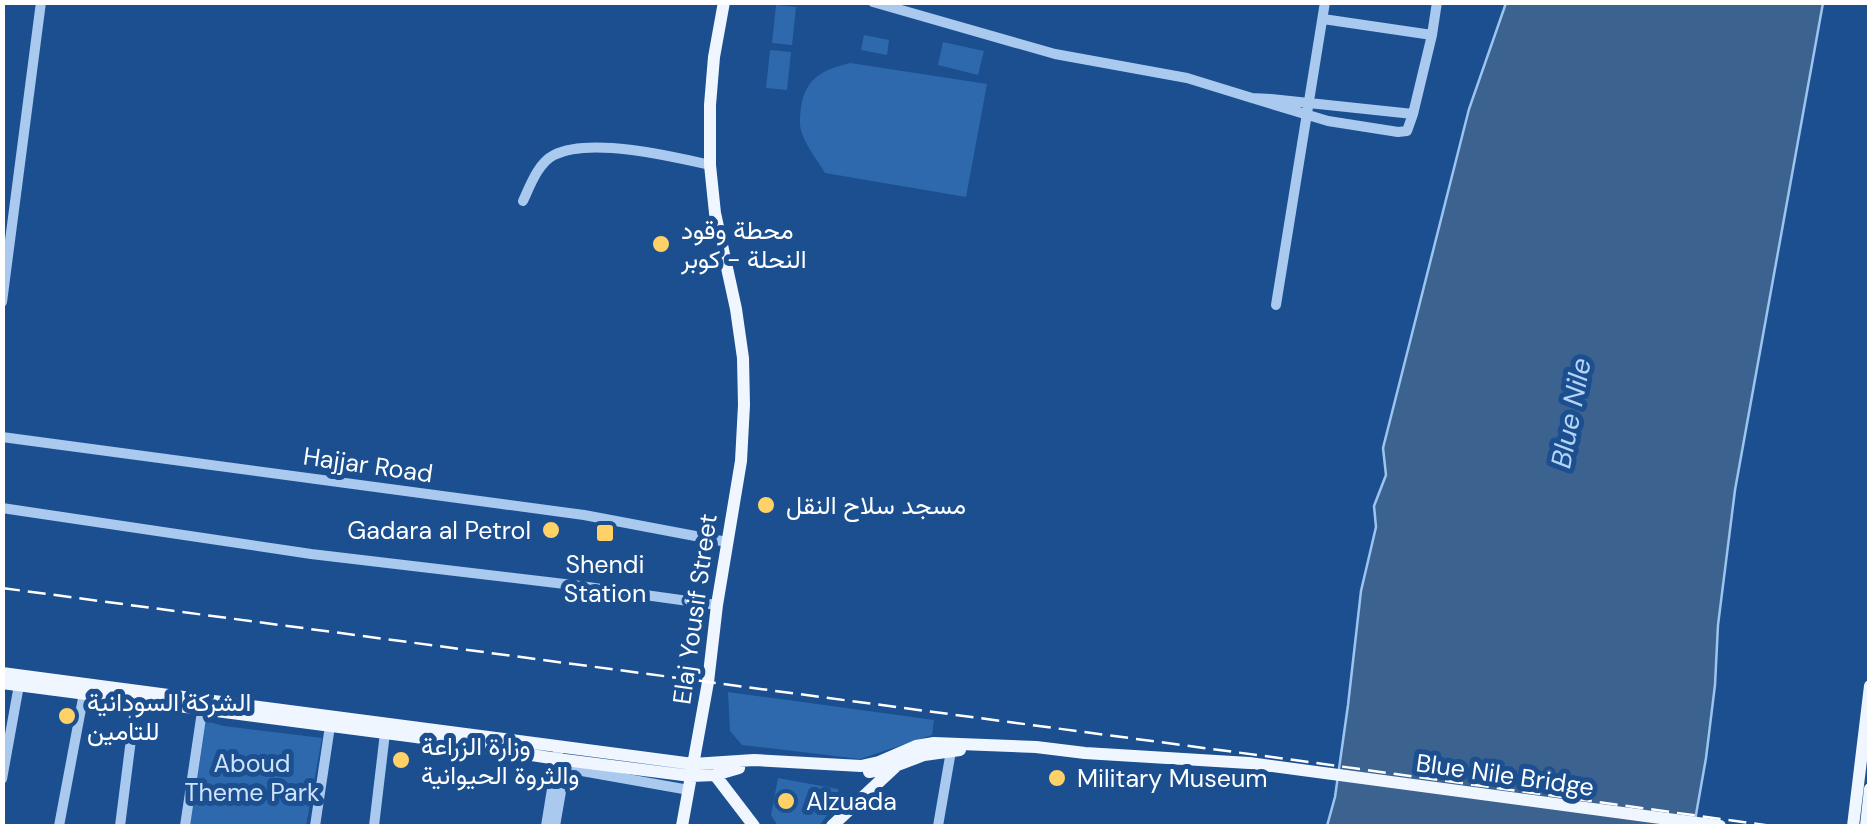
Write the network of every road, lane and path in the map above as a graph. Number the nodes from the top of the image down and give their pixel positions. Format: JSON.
{"nodes":[{"id":1,"x":41,"y":2,"type":"edge"},
{"id":2,"x":724,"y":2,"type":"edge"},
{"id":3,"x":873,"y":2,"type":"edge"},
{"id":4,"x":1437,"y":2,"type":"edge"},
{"id":5,"x":1325,"y":3,"type":"edge"},
{"id":6,"x":1322,"y":19,"type":"junction"},
{"id":7,"x":1432,"y":35,"type":"junction"},
{"id":8,"x":1308,"y":110,"type":"junction"},
{"id":9,"x":1413,"y":114,"type":"junction"},
{"id":10,"x":710,"y":165,"type":"junction"},
{"id":11,"x":523,"y":201,"type":"dead end"},
{"id":12,"x":2,"y":302,"type":"edge"},
{"id":13,"x":1276,"y":305,"type":"dead end"},
{"id":14,"x":2,"y":437,"type":"edge"},
{"id":15,"x":2,"y":508,"type":"edge"},
{"id":16,"x":727,"y":542,"type":"junction"},
{"id":17,"x":717,"y":605,"type":"junction"},
{"id":18,"x":2,"y":673,"type":"edge"},
{"id":19,"x":2,"y":683,"type":"edge"},
{"id":20,"x":19,"y":685,"type":"junction"},
{"id":21,"x":1870,"y":686,"type":"edge"},
{"id":22,"x":84,"y":694,"type":"junction"},
{"id":23,"x":136,"y":700,"type":"junction"},
{"id":24,"x":203,"y":704,"type":"junction"},
{"id":25,"x":330,"y":726,"type":"junction"},
{"id":26,"x":384,"y":733,"type":"junction"},
{"id":27,"x":950,"y":751,"type":"junction"},
{"id":28,"x":563,"y":756,"type":"junction"},
{"id":29,"x":898,"y":764,"type":"junction"},
{"id":30,"x":1284,"y":770,"type":"junction"},
{"id":31,"x":714,"y":774,"type":"junction"},
{"id":32,"x":691,"y":777,"type":"junction"},
{"id":33,"x":2,"y":779,"type":"edge"},
{"id":34,"x":1870,"y":789,"type":"edge"},
{"id":35,"x":59,"y":826,"type":"edge"},
{"id":36,"x":120,"y":826,"type":"edge"},
{"id":37,"x":185,"y":826,"type":"edge"},
{"id":38,"x":314,"y":826,"type":"edge"},
{"id":39,"x":374,"y":826,"type":"edge"},
{"id":40,"x":546,"y":826,"type":"edge"},
{"id":41,"x":555,"y":826,"type":"edge"},
{"id":42,"x":682,"y":826,"type":"edge"},
{"id":43,"x":754,"y":826,"type":"edge"},
{"id":44,"x":832,"y":826,"type":"edge"},
{"id":45,"x":938,"y":826,"type":"edge"},
{"id":46,"x":1678,"y":826,"type":"edge"},
{"id":47,"x":1720,"y":826,"type":"edge"},
{"id":48,"x":1852,"y":826,"type":"edge"},
{"id":49,"x":1866,"y":826,"type":"edge"}],
"edges":[{"from":1,"to":12,"type":"street"},
{"from":2,"to":10,"type":"main road","name":"Elaj Yousif Street"},
{"from":3,"to":8,"type":"street"},
{"from":4,"to":7,"type":"street"},
{"from":5,"to":6,"type":"street"},
{"from":6,"to":7,"type":"street"},
{"from":6,"to":8,"type":"street"},
{"from":7,"to":9,"type":"street"},
{"from":8,"to":9,"type":"street"},
{"from":8,"to":9,"type":"street"},
{"from":8,"to":13,"type":"street"},
{"from":10,"to":11,"type":"street"},
{"from":10,"to":16,"type":"main road","name":"Elaj Yousif Street"},
{"from":14,"to":16,"type":"street","name":"Hajjar Road"},
{"from":15,"to":17,"type":"street"},
{"from":16,"to":17,"type":"main road","name":"Elaj Yousif Street"},
{"from":17,"to":32,"type":"main road","name":"Elaj Yousif Street"},
{"from":18,"to":24,"type":"main road"},
{"from":19,"to":20,"type":"main road"},
{"from":20,"to":22,"type":"main road"},
{"from":20,"to":33,"type":"street"},
{"from":21,"to":48,"type":"main road"},
{"from":22,"to":23,"type":"main road"},
{"from":22,"to":35,"type":"street"},
{"from":23,"to":24,"type":"main road"},
{"from":23,"to":36,"type":"street"},
{"from":24,"to":25,"type":"main road"},
{"from":24,"to":28,"type":"main road"},
{"from":24,"to":37,"type":"street"},
{"from":25,"to":26,"type":"main road"},
{"from":25,"to":38,"type":"street"},
{"from":26,"to":28,"type":"main road"},
{"from":26,"to":39,"type":"street"},
{"from":27,"to":29,"type":"main road"},
{"from":27,"to":30,"type":"main road"},
{"from":27,"to":45,"type":"street"},
{"from":28,"to":32,"type":"main road"},
{"from":28,"to":40,"type":"street"},
{"from":28,"to":41,"type":"street"},
{"from":29,"to":31,"type":"main road"},
{"from":29,"to":44,"type":"main road"},
{"from":30,"to":32,"type":"main road"},
{"from":30,"to":46,"type":"main road"},
{"from":30,"to":47,"type":"main road","name":"Blue Nile Bridge"},
{"from":31,"to":32,"type":"main road"},
{"from":31,"to":43,"type":"main road"},
{"from":32,"to":42,"type":"main road","name":"Elaj Yousif Street"},
{"from":34,"to":49,"type":"main road"}]}
